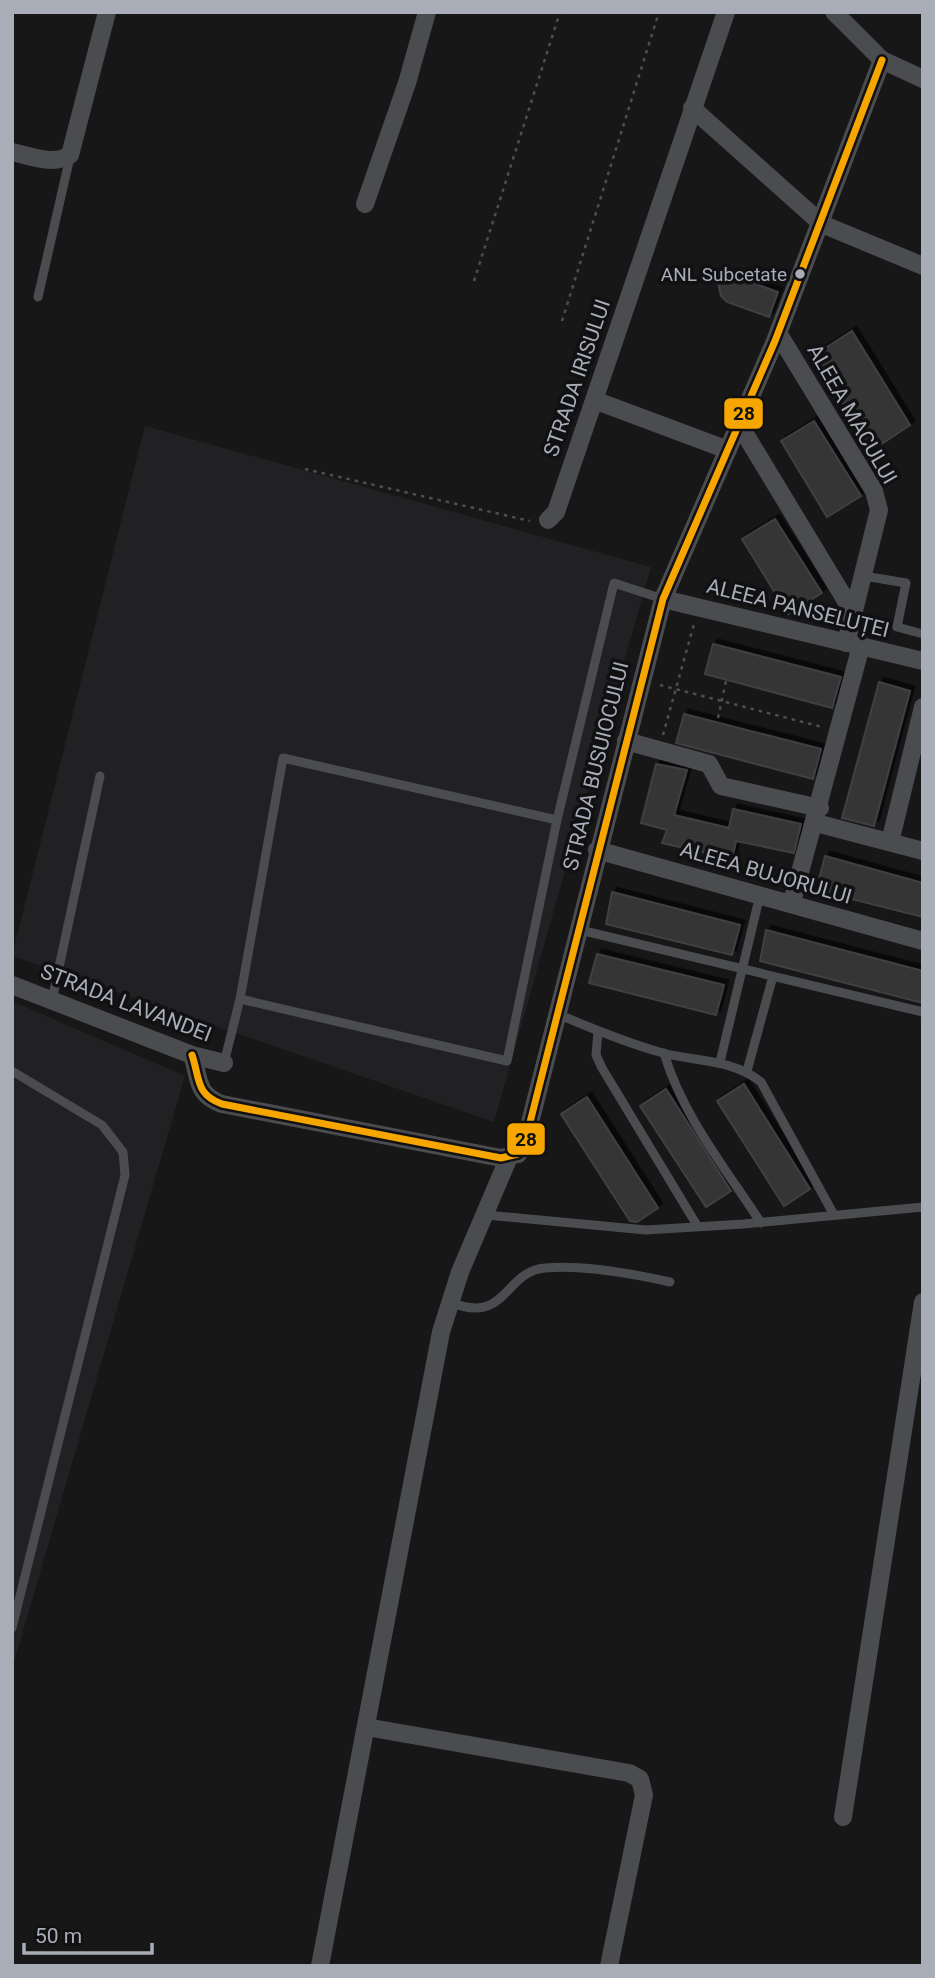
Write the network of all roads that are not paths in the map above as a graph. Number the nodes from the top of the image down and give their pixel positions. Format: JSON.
{"nodes":[{"id":1,"x":107,"y":12,"type":"edge"},
{"id":2,"x":428,"y":12,"type":"edge"},
{"id":3,"x":726,"y":12,"type":"edge"},
{"id":4,"x":834,"y":12,"type":"edge"},
{"id":5,"x":883,"y":60,"type":"junction"},
{"id":6,"x":923,"y":79,"type":"edge"},
{"id":7,"x":692,"y":108,"type":"junction"},
{"id":8,"x":12,"y":152,"type":"edge"},
{"id":9,"x":70,"y":155,"type":"junction"},
{"id":10,"x":365,"y":204,"type":"dead end"},
{"id":11,"x":822,"y":224,"type":"junction"},
{"id":12,"x":923,"y":266,"type":"edge"},
{"id":13,"x":38,"y":297,"type":"dead end"},
{"id":14,"x":778,"y":333,"type":"junction"},
{"id":15,"x":594,"y":400,"type":"junction"},
{"id":16,"x":739,"y":424,"type":"junction"},
{"id":17,"x":728,"y":450,"type":"junction"},
{"id":18,"x":548,"y":520,"type":"road end"},
{"id":19,"x":864,"y":576,"type":"junction"},
{"id":20,"x":663,"y":599,"type":"junction"},
{"id":21,"x":854,"y":614,"type":"junction"},
{"id":22,"x":923,"y":634,"type":"edge"},
{"id":23,"x":854,"y":645,"type":"junction"},
{"id":24,"x":923,"y":662,"type":"edge"},
{"id":25,"x":923,"y":707,"type":"edge"},
{"id":26,"x":626,"y":741,"type":"junction"},
{"id":27,"x":100,"y":776,"type":"dead end"},
{"id":28,"x":818,"y":815,"type":"junction"},
{"id":29,"x":557,"y":820,"type":"junction"},
{"id":30,"x":890,"y":842,"type":"junction"},
{"id":31,"x":597,"y":850,"type":"junction"},
{"id":32,"x":923,"y":851,"type":"edge"},
{"id":33,"x":760,"y":894,"type":"junction"},
{"id":34,"x":792,"y":902,"type":"junction"},
{"id":35,"x":580,"y":930,"type":"junction"},
{"id":36,"x":923,"y":941,"type":"edge"},
{"id":37,"x":743,"y":969,"type":"junction"},
{"id":38,"x":773,"y":976,"type":"junction"},
{"id":39,"x":12,"y":985,"type":"edge"},
{"id":40,"x":240,"y":999,"type":"junction"},
{"id":41,"x":52,"y":1000,"type":"junction"},
{"id":42,"x":923,"y":1012,"type":"edge"},
{"id":43,"x":560,"y":1015,"type":"junction"},
{"id":44,"x":598,"y":1031,"type":"junction"},
{"id":45,"x":664,"y":1053,"type":"junction"},
{"id":46,"x":191,"y":1055,"type":"junction"},
{"id":47,"x":719,"y":1062,"type":"junction"},
{"id":48,"x":224,"y":1063,"type":"joint"},
{"id":49,"x":12,"y":1071,"type":"edge"},
{"id":50,"x":747,"y":1071,"type":"junction"},
{"id":51,"x":509,"y":1157,"type":"junction"},
{"id":52,"x":923,"y":1207,"type":"edge"},
{"id":53,"x":486,"y":1215,"type":"junction"},
{"id":54,"x":834,"y":1215,"type":"junction"},
{"id":55,"x":761,"y":1223,"type":"junction"},
{"id":56,"x":698,"y":1227,"type":"junction"},
{"id":57,"x":670,"y":1282,"type":"dead end"},
{"id":58,"x":450,"y":1302,"type":"junction"},
{"id":59,"x":923,"y":1302,"type":"edge"},
{"id":60,"x":12,"y":1628,"type":"edge"},
{"id":61,"x":366,"y":1727,"type":"junction"},
{"id":62,"x":843,"y":1817,"type":"dead end"},
{"id":63,"x":320,"y":1966,"type":"edge"},
{"id":64,"x":609,"y":1966,"type":"edge"}],
"edges":[{"from":1,"to":9,"type":"street"},
{"from":2,"to":10,"type":"street"},
{"from":3,"to":7,"type":"street","name":"STRADA IRISULUI"},
{"from":4,"to":5,"type":"street"},
{"from":5,"to":6,"type":"street"},
{"from":5,"to":11,"type":"street","name":"STRADA BUSUIOCULUI"},
{"from":7,"to":11,"type":"street"},
{"from":7,"to":15,"type":"street","name":"STRADA IRISULUI"},
{"from":8,"to":9,"type":"street"},
{"from":9,"to":13,"type":"lane"},
{"from":11,"to":12,"type":"street"},
{"from":11,"to":14,"type":"street","name":"STRADA BUSUIOCULUI"},
{"from":14,"to":16,"type":"street","name":"STRADA BUSUIOCULUI"},
{"from":14,"to":19,"type":"street","name":"ALEEA MACULUI"},
{"from":15,"to":17,"type":"street"},
{"from":15,"to":18,"type":"street","name":"STRADA IRISULUI"},
{"from":16,"to":17,"type":"street","name":"STRADA BUSUIOCULUI"},
{"from":16,"to":21,"type":"street"},
{"from":17,"to":20,"type":"street","name":"STRADA BUSUIOCULUI"},
{"from":19,"to":21,"type":"street","name":"ALEEA MACULUI"},
{"from":19,"to":22,"type":"lane"},
{"from":20,"to":23,"type":"street","name":"ALEEA PANSELUȚEI"},
{"from":20,"to":26,"type":"street","name":"STRADA BUSUIOCULUI"},
{"from":20,"to":29,"type":"lane"},
{"from":21,"to":23,"type":"street","name":"ALEEA MACULUI"},
{"from":23,"to":24,"type":"street","name":"ALEEA PANSELUȚEI"},
{"from":23,"to":28,"type":"street","name":"ALEEA MACULUI"},
{"from":25,"to":30,"type":"street"},
{"from":26,"to":28,"type":"street"},
{"from":26,"to":31,"type":"street","name":"STRADA BUSUIOCULUI"},
{"from":27,"to":41,"type":"lane"},
{"from":28,"to":30,"type":"street"},
{"from":28,"to":34,"type":"street","name":"ALEEA MACULUI"},
{"from":29,"to":40,"type":"lane"},
{"from":29,"to":40,"type":"lane"},
{"from":30,"to":32,"type":"street"},
{"from":31,"to":33,"type":"street","name":"ALEEA BUJORULUI"},
{"from":31,"to":35,"type":"street","name":"STRADA BUSUIOCULUI"},
{"from":33,"to":34,"type":"street","name":"ALEEA BUJORULUI"},
{"from":33,"to":37,"type":"lane"},
{"from":34,"to":36,"type":"street","name":"ALEEA BUJORULUI"},
{"from":35,"to":37,"type":"lane"},
{"from":35,"to":43,"type":"street","name":"STRADA BUSUIOCULUI"},
{"from":37,"to":38,"type":"lane"},
{"from":37,"to":47,"type":"lane"},
{"from":38,"to":42,"type":"lane"},
{"from":38,"to":50,"type":"lane"},
{"from":39,"to":41,"type":"street","name":"STRADA LAVANDEI"},
{"from":40,"to":48,"type":"lane"},
{"from":41,"to":46,"type":"street","name":"STRADA LAVANDEI"},
{"from":43,"to":44,"type":"lane"},
{"from":43,"to":51,"type":"street","name":"STRADA BUSUIOCULUI"},
{"from":44,"to":45,"type":"lane"},
{"from":44,"to":56,"type":"lane"},
{"from":45,"to":47,"type":"lane"},
{"from":45,"to":55,"type":"lane"},
{"from":46,"to":48,"type":"street","name":"STRADA LAVANDEI"},
{"from":46,"to":51,"type":"street"},
{"from":47,"to":50,"type":"lane"},
{"from":49,"to":60,"type":"lane"},
{"from":50,"to":54,"type":"lane"},
{"from":51,"to":53,"type":"street","name":"STRADA BUSUIOCULUI"},
{"from":52,"to":54,"type":"lane"},
{"from":53,"to":56,"type":"lane"},
{"from":53,"to":58,"type":"street","name":"STRADA BUSUIOCULUI"},
{"from":54,"to":55,"type":"lane"},
{"from":55,"to":56,"type":"lane"},
{"from":57,"to":58,"type":"lane"},
{"from":58,"to":61,"type":"street","name":"STRADA BUSUIOCULUI"},
{"from":59,"to":62,"type":"street"},
{"from":61,"to":63,"type":"street","name":"STRADA BUSUIOCULUI"},
{"from":61,"to":64,"type":"street"}]}
